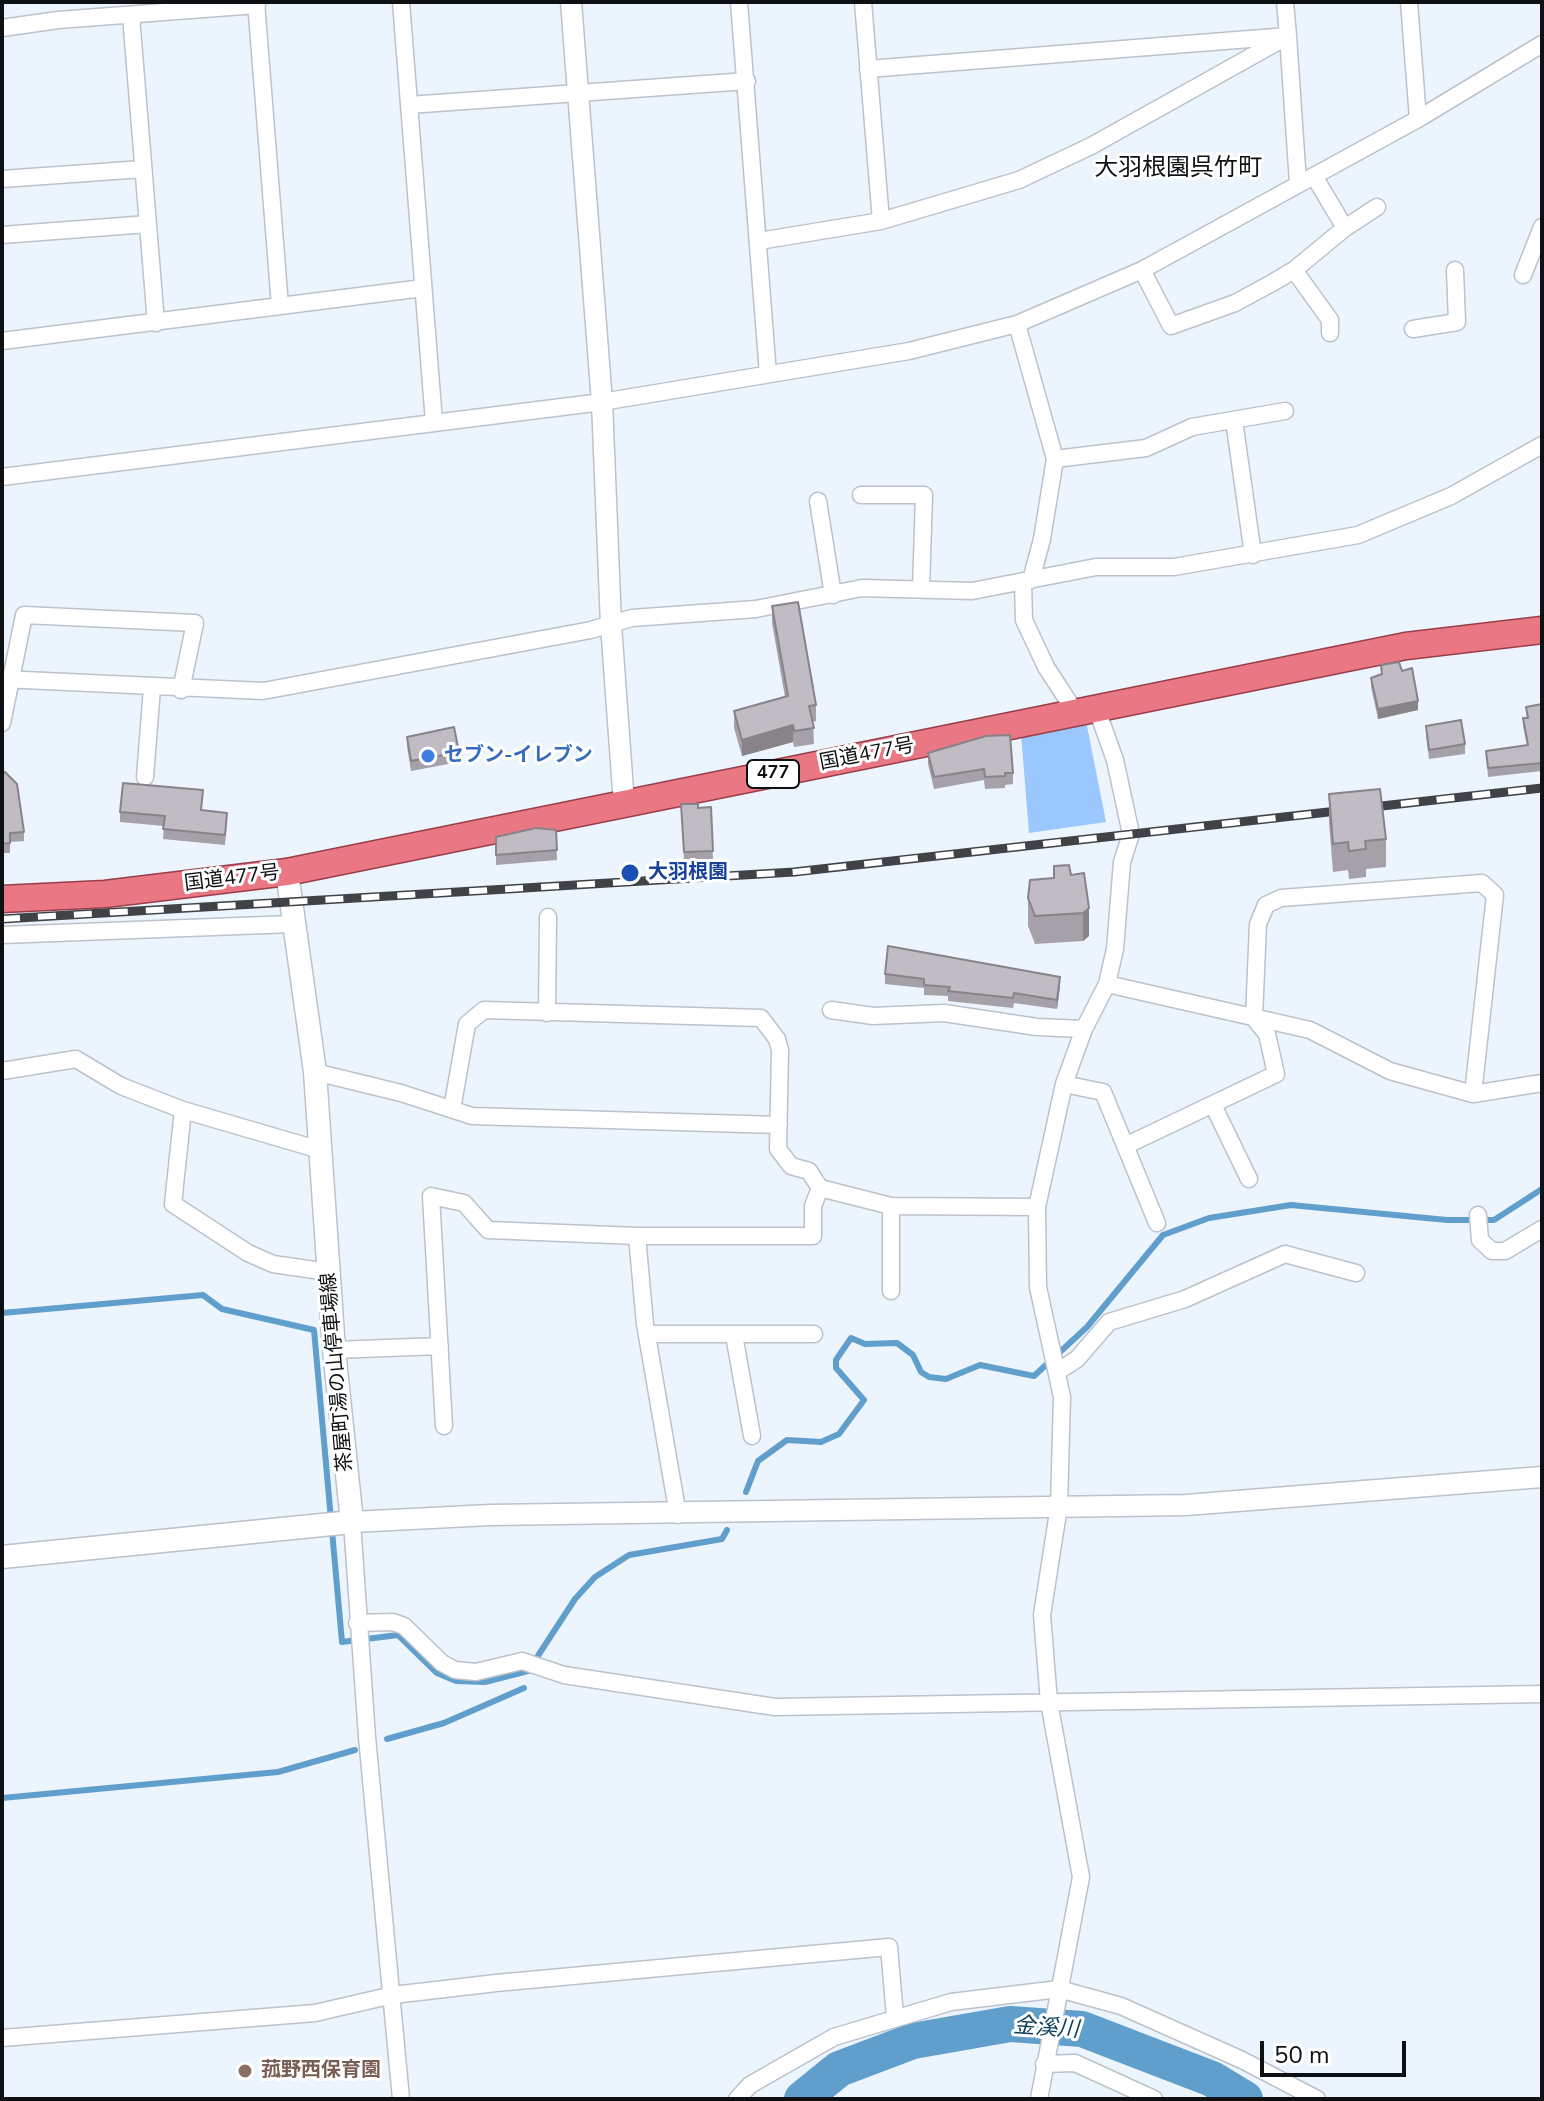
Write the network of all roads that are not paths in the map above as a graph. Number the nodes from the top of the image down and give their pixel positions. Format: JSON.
{"nodes":[{"id":1,"x":401,"y":2,"type":"edge"},
{"id":2,"x":571,"y":2,"type":"edge"},
{"id":3,"x":739,"y":2,"type":"edge"},
{"id":4,"x":863,"y":2,"type":"edge"},
{"id":5,"x":1285,"y":2,"type":"edge"},
{"id":6,"x":1409,"y":2,"type":"edge"},
{"id":7,"x":256,"y":3,"type":"edge"},
{"id":8,"x":131,"y":16,"type":"junction"},
{"id":9,"x":2,"y":28,"type":"edge"},
{"id":10,"x":1288,"y":36,"type":"junction"},
{"id":11,"x":1542,"y":44,"type":"edge"},
{"id":12,"x":868,"y":69,"type":"junction"},
{"id":13,"x":747,"y":81,"type":"junction"},
{"id":14,"x":578,"y":93,"type":"junction"},
{"id":15,"x":409,"y":105,"type":"junction"},
{"id":16,"x":1418,"y":119,"type":"junction"},
{"id":17,"x":143,"y":169,"type":"junction"},
{"id":18,"x":1314,"y":176,"type":"junction"},
{"id":19,"x":2,"y":179,"type":"edge"},
{"id":20,"x":1298,"y":183,"type":"junction"},
{"id":21,"x":1377,"y":207,"type":"dead end"},
{"id":22,"x":881,"y":221,"type":"junction"},
{"id":23,"x":148,"y":224,"type":"junction"},
{"id":24,"x":1542,"y":227,"type":"edge"},
{"id":25,"x":1345,"y":228,"type":"junction"},
{"id":26,"x":2,"y":235,"type":"edge"},
{"id":27,"x":759,"y":241,"type":"junction"},
{"id":28,"x":1142,"y":270,"type":"junction"},
{"id":29,"x":1294,"y":270,"type":"junction"},
{"id":30,"x":1455,"y":270,"type":"dead end"},
{"id":31,"x":1542,"y":272,"type":"edge"},
{"id":32,"x":423,"y":288,"type":"junction"},
{"id":33,"x":280,"y":306,"type":"junction"},
{"id":34,"x":156,"y":323,"type":"junction"},
{"id":35,"x":1017,"y":324,"type":"junction"},
{"id":36,"x":1413,"y":329,"type":"dead end"},
{"id":37,"x":1330,"y":333,"type":"dead end"},
{"id":38,"x":2,"y":341,"type":"edge"},
{"id":39,"x":768,"y":374,"type":"junction"},
{"id":40,"x":602,"y":402,"type":"junction"},
{"id":41,"x":1285,"y":411,"type":"dead end"},
{"id":42,"x":1234,"y":420,"type":"junction"},
{"id":43,"x":434,"y":422,"type":"junction"},
{"id":44,"x":1542,"y":445,"type":"edge"},
{"id":45,"x":1055,"y":459,"type":"junction"},
{"id":46,"x":2,"y":477,"type":"edge"},
{"id":47,"x":861,"y":495,"type":"dead end"},
{"id":48,"x":818,"y":501,"type":"dead end"},
{"id":49,"x":1253,"y":555,"type":"junction"},
{"id":50,"x":1027,"y":581,"type":"junction"},
{"id":51,"x":921,"y":589,"type":"junction"},
{"id":52,"x":833,"y":595,"type":"junction"},
{"id":53,"x":611,"y":625,"type":"junction"},
{"id":54,"x":1542,"y":630,"type":"edge"},
{"id":55,"x":7,"y":679,"type":"edge"},
{"id":56,"x":152,"y":688,"type":"junction"},
{"id":57,"x":181,"y":690,"type":"junction"},
{"id":58,"x":1086,"y":710,"type":"junction"},
{"id":59,"x":2,"y":723,"type":"edge"},
{"id":60,"x":145,"y":777,"type":"dead end"},
{"id":61,"x":624,"y":804,"type":"junction"},
{"id":62,"x":287,"y":872,"type":"junction"},
{"id":63,"x":2,"y":899,"type":"edge"},
{"id":64,"x":548,"y":917,"type":"dead end"},
{"id":65,"x":292,"y":924,"type":"junction"},
{"id":66,"x":2,"y":935,"type":"edge"},
{"id":67,"x":1107,"y":984,"type":"junction"},
{"id":68,"x":831,"y":1010,"type":"dead end"},
{"id":69,"x":547,"y":1013,"type":"junction"},
{"id":70,"x":1254,"y":1018,"type":"junction"},
{"id":71,"x":1084,"y":1029,"type":"junction"},
{"id":72,"x":2,"y":1071,"type":"edge"},
{"id":73,"x":315,"y":1072,"type":"junction"},
{"id":74,"x":1542,"y":1083,"type":"edge"},
{"id":75,"x":1064,"y":1084,"type":"junction"},
{"id":76,"x":1473,"y":1094,"type":"junction"},
{"id":77,"x":1213,"y":1105,"type":"junction"},
{"id":78,"x":452,"y":1109,"type":"junction"},
{"id":79,"x":183,"y":1110,"type":"junction"},
{"id":80,"x":779,"y":1125,"type":"junction"},
{"id":81,"x":1125,"y":1146,"type":"junction"},
{"id":82,"x":320,"y":1150,"type":"junction"},
{"id":83,"x":1249,"y":1179,"type":"dead end"},
{"id":84,"x":820,"y":1188,"type":"junction"},
{"id":85,"x":891,"y":1206,"type":"junction"},
{"id":86,"x":1037,"y":1207,"type":"junction"},
{"id":87,"x":1157,"y":1223,"type":"dead end"},
{"id":88,"x":1478,"y":1223,"type":"dead end"},
{"id":89,"x":1542,"y":1229,"type":"edge"},
{"id":90,"x":637,"y":1236,"type":"junction"},
{"id":91,"x":328,"y":1272,"type":"junction"},
{"id":92,"x":1356,"y":1273,"type":"dead end"},
{"id":93,"x":891,"y":1291,"type":"dead end"},
{"id":94,"x":647,"y":1334,"type":"junction"},
{"id":95,"x":814,"y":1334,"type":"dead end"},
{"id":96,"x":734,"y":1335,"type":"junction"},
{"id":97,"x":440,"y":1346,"type":"junction"},
{"id":98,"x":334,"y":1350,"type":"junction"},
{"id":99,"x":1057,"y":1369,"type":"junction"},
{"id":100,"x":444,"y":1426,"type":"dead end"},
{"id":101,"x":752,"y":1436,"type":"dead end"},
{"id":102,"x":1542,"y":1477,"type":"edge"},
{"id":103,"x":1059,"y":1506,"type":"junction"},
{"id":104,"x":678,"y":1515,"type":"junction"},
{"id":105,"x":348,"y":1523,"type":"junction"},
{"id":106,"x":2,"y":1557,"type":"edge"},
{"id":107,"x":358,"y":1625,"type":"junction"},
{"id":108,"x":1542,"y":1694,"type":"edge"},
{"id":109,"x":1049,"y":1702,"type":"junction"},
{"id":110,"x":393,"y":1995,"type":"junction"},
{"id":111,"x":1057,"y":1996,"type":"junction"},
{"id":112,"x":895,"y":2017,"type":"junction"},
{"id":113,"x":2,"y":2038,"type":"edge"},
{"id":114,"x":1045,"y":2060,"type":"junction"},
{"id":115,"x":401,"y":2099,"type":"edge"},
{"id":116,"x":737,"y":2099,"type":"edge"},
{"id":117,"x":1039,"y":2099,"type":"edge"},
{"id":118,"x":1154,"y":2099,"type":"edge"},
{"id":119,"x":1317,"y":2099,"type":"edge"}],
"edges":[{"from":1,"to":15,"type":"street"},
{"from":2,"to":14,"type":"street"},
{"from":3,"to":13,"type":"street"},
{"from":4,"to":12,"type":"street"},
{"from":5,"to":10,"type":"street"},
{"from":6,"to":16,"type":"street"},
{"from":7,"to":8,"type":"street"},
{"from":7,"to":33,"type":"street"},
{"from":8,"to":9,"type":"street"},
{"from":8,"to":17,"type":"street"},
{"from":10,"to":12,"type":"street"},
{"from":10,"to":20,"type":"street"},
{"from":10,"to":22,"type":"street"},
{"from":11,"to":16,"type":"street"},
{"from":12,"to":22,"type":"street"},
{"from":13,"to":14,"type":"street"},
{"from":13,"to":27,"type":"street"},
{"from":14,"to":15,"type":"street"},
{"from":14,"to":40,"type":"street"},
{"from":15,"to":32,"type":"street"},
{"from":16,"to":18,"type":"street"},
{"from":17,"to":19,"type":"street"},
{"from":17,"to":23,"type":"street"},
{"from":18,"to":20,"type":"street"},
{"from":18,"to":25,"type":"street"},
{"from":20,"to":28,"type":"street"},
{"from":21,"to":25,"type":"street"},
{"from":22,"to":27,"type":"street"},
{"from":23,"to":26,"type":"street"},
{"from":23,"to":34,"type":"street"},
{"from":24,"to":31,"type":"street"},
{"from":25,"to":29,"type":"street"},
{"from":27,"to":39,"type":"street"},
{"from":28,"to":29,"type":"street"},
{"from":28,"to":35,"type":"street"},
{"from":29,"to":37,"type":"street"},
{"from":30,"to":36,"type":"street"},
{"from":32,"to":33,"type":"street"},
{"from":32,"to":43,"type":"street"},
{"from":33,"to":34,"type":"street"},
{"from":34,"to":38,"type":"street"},
{"from":35,"to":39,"type":"street"},
{"from":35,"to":45,"type":"street"},
{"from":39,"to":40,"type":"street"},
{"from":40,"to":43,"type":"street"},
{"from":40,"to":53,"type":"street"},
{"from":41,"to":42,"type":"street"},
{"from":42,"to":45,"type":"street"},
{"from":42,"to":49,"type":"street"},
{"from":43,"to":46,"type":"street"},
{"from":44,"to":49,"type":"street"},
{"from":45,"to":50,"type":"street"},
{"from":47,"to":51,"type":"street"},
{"from":48,"to":52,"type":"street"},
{"from":49,"to":50,"type":"street"},
{"from":50,"to":51,"type":"street"},
{"from":50,"to":58,"type":"street"},
{"from":51,"to":52,"type":"street"},
{"from":52,"to":53,"type":"street"},
{"from":53,"to":57,"type":"street"},
{"from":53,"to":61,"type":"street"},
{"from":54,"to":58,"type":"highway","name":"国道477号","number":"477"},
{"from":55,"to":56,"type":"street"},
{"from":55,"to":57,"type":"street"},
{"from":55,"to":59,"type":"street"},
{"from":56,"to":57,"type":"street"},
{"from":56,"to":60,"type":"street"},
{"from":58,"to":61,"type":"highway","name":"国道477号","number":"477"},
{"from":58,"to":67,"type":"street"},
{"from":61,"to":62,"type":"highway","name":"国道477号","number":"477"},
{"from":62,"to":63,"type":"highway","name":"国道477号","number":"477"},
{"from":62,"to":65,"type":"main road","name":"茶屋町湯の山停車場線"},
{"from":64,"to":69,"type":"street"},
{"from":65,"to":66,"type":"street"},
{"from":65,"to":73,"type":"main road","name":"茶屋町湯の山停車場線"},
{"from":67,"to":70,"type":"street"},
{"from":67,"to":71,"type":"street"},
{"from":68,"to":71,"type":"street"},
{"from":69,"to":78,"type":"street"},
{"from":69,"to":80,"type":"street"},
{"from":70,"to":76,"type":"street"},
{"from":70,"to":76,"type":"street"},
{"from":70,"to":77,"type":"street"},
{"from":71,"to":75,"type":"street"},
{"from":72,"to":79,"type":"street"},
{"from":73,"to":78,"type":"street"},
{"from":73,"to":82,"type":"main road","name":"茶屋町湯の山停車場線"},
{"from":74,"to":76,"type":"street"},
{"from":75,"to":81,"type":"street"},
{"from":75,"to":86,"type":"street"},
{"from":77,"to":81,"type":"street"},
{"from":77,"to":83,"type":"street"},
{"from":78,"to":80,"type":"street"},
{"from":79,"to":82,"type":"street"},
{"from":79,"to":91,"type":"street"},
{"from":80,"to":84,"type":"street"},
{"from":81,"to":87,"type":"street"},
{"from":82,"to":91,"type":"main road","name":"茶屋町湯の山停車場線"},
{"from":84,"to":85,"type":"street"},
{"from":84,"to":90,"type":"street"},
{"from":85,"to":86,"type":"street"},
{"from":85,"to":93,"type":"street"},
{"from":86,"to":99,"type":"street"},
{"from":88,"to":89,"type":"street"},
{"from":90,"to":94,"type":"street"},
{"from":90,"to":97,"type":"street"},
{"from":91,"to":98,"type":"main road","name":"茶屋町湯の山停車場線"},
{"from":92,"to":99,"type":"street"},
{"from":94,"to":96,"type":"street"},
{"from":94,"to":104,"type":"street"},
{"from":95,"to":96,"type":"street"},
{"from":96,"to":101,"type":"street"},
{"from":97,"to":98,"type":"street"},
{"from":97,"to":100,"type":"street"},
{"from":98,"to":105,"type":"main road","name":"茶屋町湯の山停車場線"},
{"from":99,"to":103,"type":"street"},
{"from":102,"to":103,"type":"street"},
{"from":103,"to":104,"type":"street"},
{"from":103,"to":109,"type":"street"},
{"from":104,"to":105,"type":"street"},
{"from":105,"to":106,"type":"main road"},
{"from":105,"to":107,"type":"street"},
{"from":107,"to":109,"type":"street"},
{"from":107,"to":110,"type":"street"},
{"from":108,"to":109,"type":"street"},
{"from":109,"to":111,"type":"street"},
{"from":110,"to":112,"type":"street"},
{"from":110,"to":113,"type":"street"},
{"from":110,"to":115,"type":"street"},
{"from":111,"to":112,"type":"street"},
{"from":111,"to":114,"type":"street"},
{"from":111,"to":119,"type":"street"},
{"from":112,"to":116,"type":"street"},
{"from":114,"to":117,"type":"street"},
{"from":114,"to":118,"type":"street"}]}
